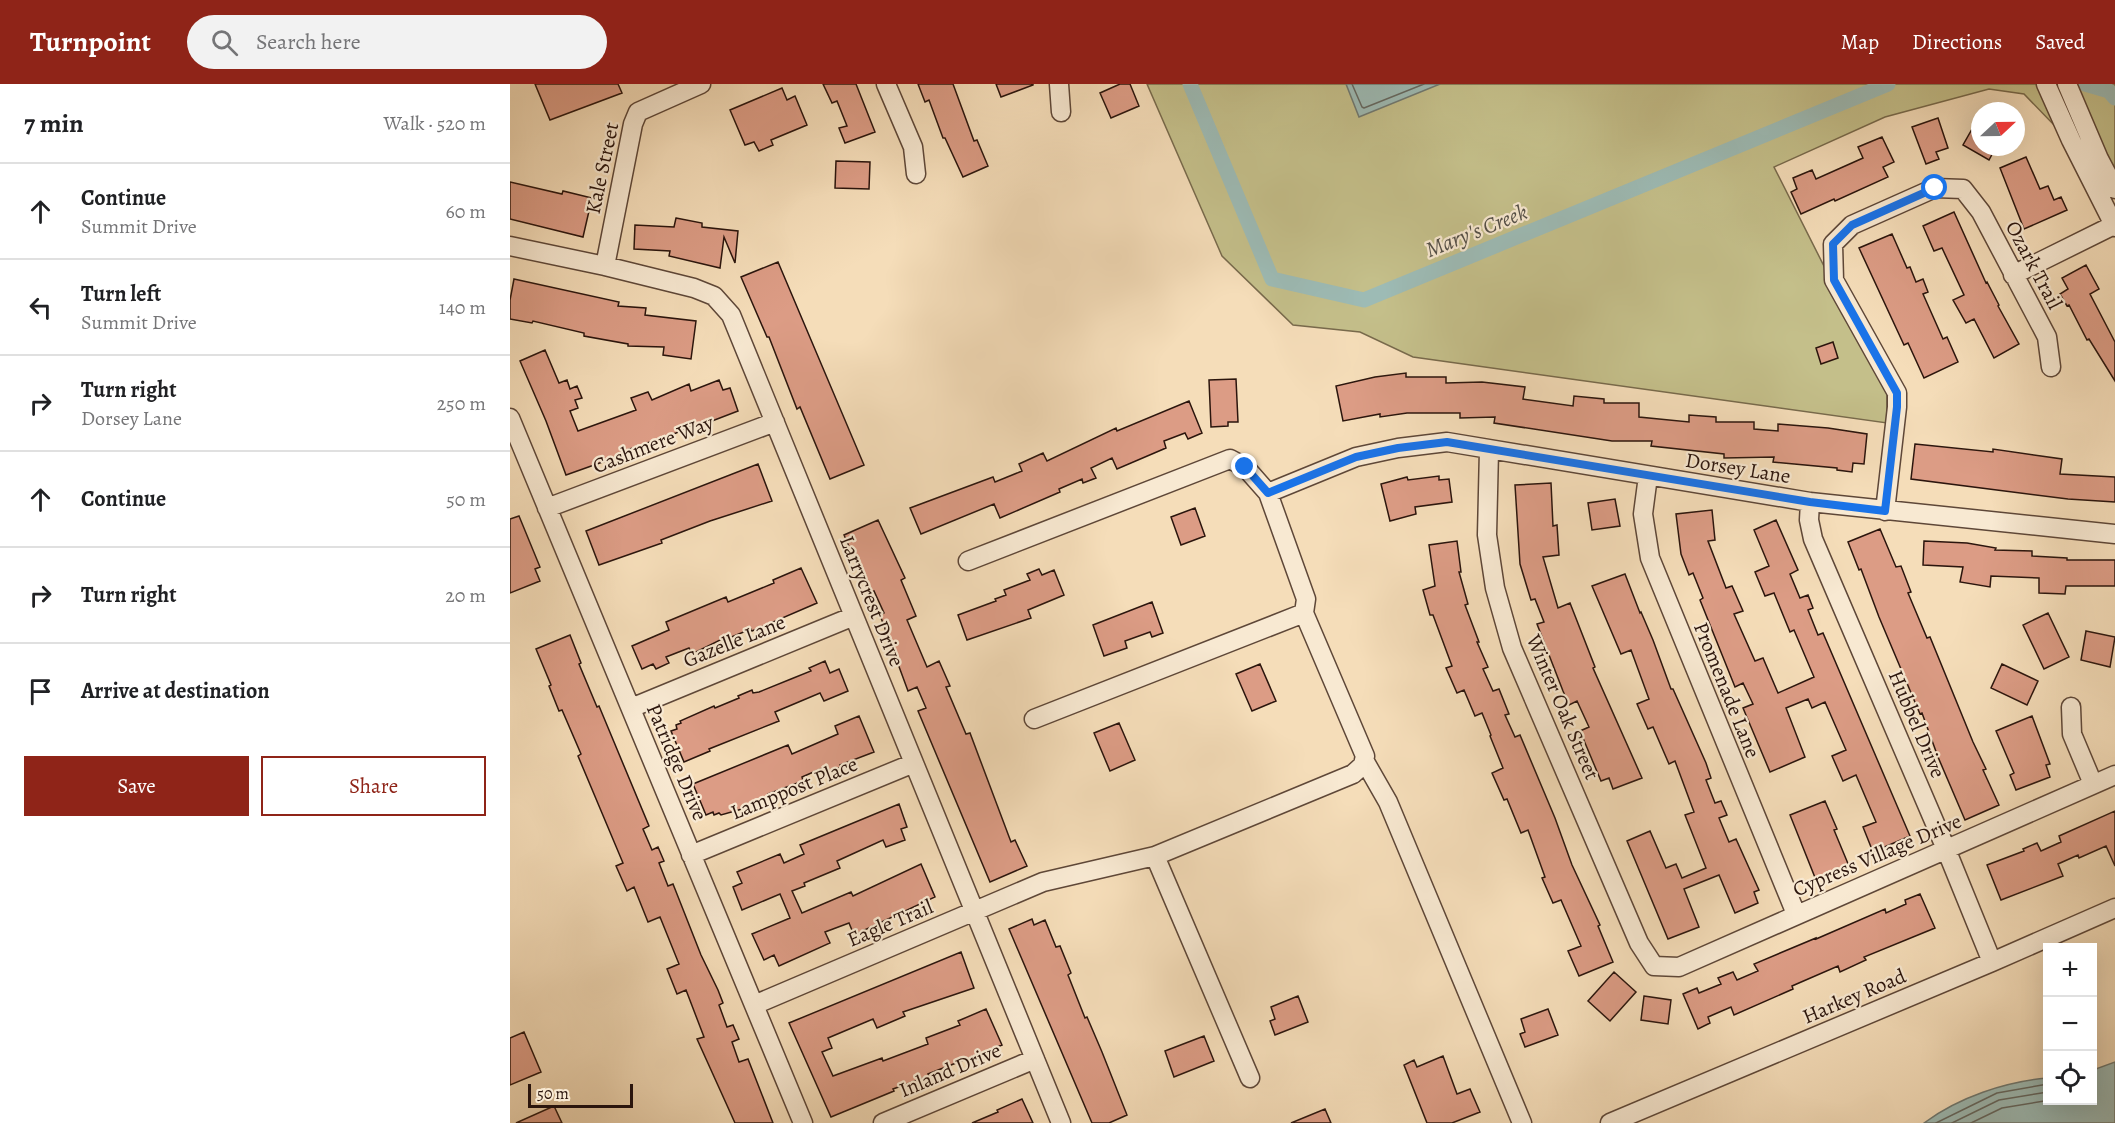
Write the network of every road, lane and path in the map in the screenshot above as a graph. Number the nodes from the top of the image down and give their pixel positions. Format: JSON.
{"nodes":[{"id":1,"x":701,"y":84,"type":"edge"},
{"id":2,"x":886,"y":84,"type":"edge"},
{"id":3,"x":1059,"y":84,"type":"edge"},
{"id":4,"x":2046,"y":84,"type":"edge"},
{"id":5,"x":2067,"y":84,"type":"edge"},
{"id":6,"x":1061,"y":112,"type":"dead end"},
{"id":7,"x":916,"y":174,"type":"dead end"},
{"id":8,"x":2115,"y":189,"type":"edge"},
{"id":9,"x":2114,"y":226,"type":"edge"},
{"id":10,"x":510,"y":246,"type":"edge"},
{"id":11,"x":605,"y":266,"type":"junction"},
{"id":12,"x":2013,"y":275,"type":"junction"},
{"id":13,"x":2051,"y":367,"type":"dead end"},
{"id":14,"x":510,"y":418,"type":"edge"},
{"id":15,"x":775,"y":422,"type":"junction"},
{"id":16,"x":1490,"y":450,"type":"junction"},
{"id":17,"x":1648,"y":476,"type":"junction"},
{"id":18,"x":1268,"y":493,"type":"junction"},
{"id":19,"x":1810,"y":502,"type":"junction"},
{"id":20,"x":547,"y":508,"type":"junction"},
{"id":21,"x":1885,"y":511,"type":"junction"},
{"id":22,"x":2115,"y":534,"type":"edge"},
{"id":23,"x":968,"y":561,"type":"dead end"},
{"id":24,"x":1304,"y":613,"type":"junction"},
{"id":25,"x":854,"y":616,"type":"junction"},
{"id":26,"x":2071,"y":706,"type":"dead end"},
{"id":27,"x":630,"y":708,"type":"junction"},
{"id":28,"x":1034,"y":719,"type":"dead end"},
{"id":29,"x":1364,"y":760,"type":"junction"},
{"id":30,"x":914,"y":763,"type":"junction"},
{"id":31,"x":2115,"y":775,"type":"edge"},
{"id":32,"x":2093,"y":784,"type":"junction"},
{"id":33,"x":1946,"y":849,"type":"junction"},
{"id":34,"x":691,"y":855,"type":"junction"},
{"id":35,"x":1155,"y":856,"type":"junction"},
{"id":36,"x":2115,"y":908,"type":"edge"},
{"id":37,"x":975,"y":912,"type":"junction"},
{"id":38,"x":1796,"y":914,"type":"junction"},
{"id":39,"x":1992,"y":962,"type":"junction"},
{"id":40,"x":1654,"y":966,"type":"joint"},
{"id":41,"x":754,"y":1005,"type":"junction"},
{"id":42,"x":1035,"y":1059,"type":"junction"},
{"id":43,"x":1250,"y":1078,"type":"dead end"},
{"id":44,"x":803,"y":1123,"type":"edge"},
{"id":45,"x":883,"y":1123,"type":"edge"},
{"id":46,"x":1061,"y":1123,"type":"edge"},
{"id":47,"x":1522,"y":1123,"type":"edge"},
{"id":48,"x":1610,"y":1123,"type":"edge"}],
"edges":[{"from":1,"to":11,"type":"street","name":"Kale Street"},
{"from":2,"to":7,"type":"street"},
{"from":3,"to":6,"type":"street"},
{"from":4,"to":9,"type":"street"},
{"from":5,"to":8,"type":"street"},
{"from":9,"to":12,"type":"street"},
{"from":10,"to":11,"type":"street","name":"Larrycrest Drive"},
{"from":11,"to":15,"type":"street","name":"Larrycrest Drive"},
{"from":12,"to":13,"type":"street","name":"Ozark Trail"},
{"from":12,"to":21,"type":"street","name":"Ozark Trail"},
{"from":14,"to":20,"type":"street","name":"Patridge Drive"},
{"from":15,"to":20,"type":"street","name":"Cashmere Way"},
{"from":15,"to":25,"type":"street","name":"Larrycrest Drive"},
{"from":16,"to":17,"type":"street","name":"Dorsey Lane"},
{"from":16,"to":18,"type":"street","name":"Dorsey Lane"},
{"from":16,"to":40,"type":"street","name":"Winter Oak Street"},
{"from":17,"to":19,"type":"street","name":"Dorsey Lane"},
{"from":17,"to":38,"type":"street","name":"Promenade Lane"},
{"from":18,"to":23,"type":"street"},
{"from":18,"to":24,"type":"street"},
{"from":19,"to":21,"type":"street","name":"Dorsey Lane"},
{"from":19,"to":33,"type":"street","name":"Hubbel Drive"},
{"from":20,"to":27,"type":"street","name":"Patridge Drive"},
{"from":21,"to":22,"type":"street","name":"Dorsey Lane"},
{"from":24,"to":28,"type":"street"},
{"from":24,"to":29,"type":"street"},
{"from":25,"to":27,"type":"street","name":"Gazelle Lane"},
{"from":25,"to":30,"type":"street","name":"Larrycrest Drive"},
{"from":26,"to":32,"type":"street"},
{"from":27,"to":34,"type":"street","name":"Patridge Drive"},
{"from":29,"to":35,"type":"street","name":"Eagle Trail"},
{"from":29,"to":47,"type":"street"},
{"from":30,"to":34,"type":"street","name":"Lamppost Place"},
{"from":30,"to":37,"type":"street","name":"Larrycrest Drive"},
{"from":31,"to":32,"type":"street","name":"Cypress Village Drive"},
{"from":32,"to":33,"type":"street","name":"Cypress Village Drive"},
{"from":33,"to":38,"type":"street","name":"Cypress Village Drive"},
{"from":33,"to":39,"type":"street","name":"Hubbel Drive"},
{"from":34,"to":41,"type":"street","name":"Patridge Drive"},
{"from":35,"to":37,"type":"street","name":"Eagle Trail"},
{"from":35,"to":43,"type":"street"},
{"from":36,"to":39,"type":"street","name":"Harkey Road"},
{"from":37,"to":41,"type":"street","name":"Eagle Trail"},
{"from":37,"to":42,"type":"street","name":"Larrycrest Drive"},
{"from":38,"to":40,"type":"street","name":"Cypress Village Drive"},
{"from":39,"to":48,"type":"street","name":"Harkey Road"},
{"from":41,"to":44,"type":"street","name":"Patridge Drive"},
{"from":42,"to":45,"type":"street","name":"Inland Drive"},
{"from":42,"to":46,"type":"street","name":"Larrycrest Drive"}]}
